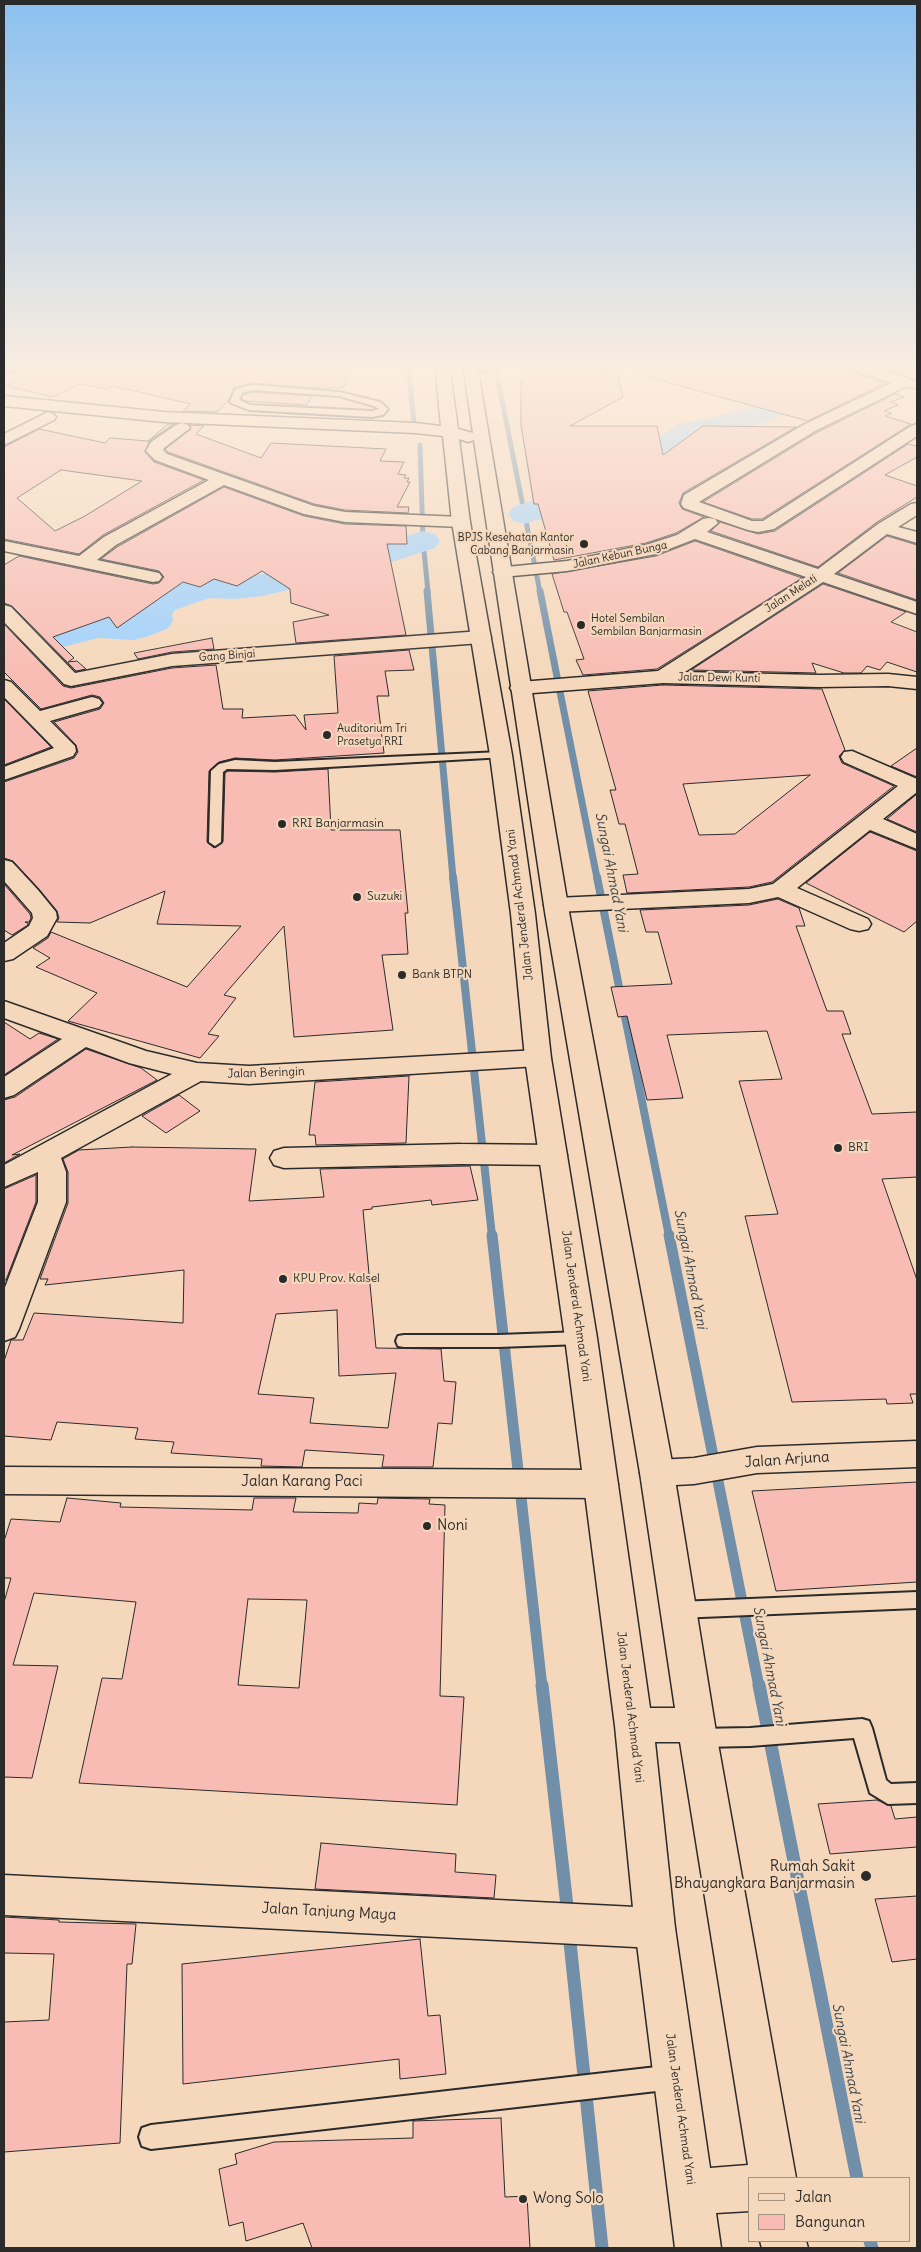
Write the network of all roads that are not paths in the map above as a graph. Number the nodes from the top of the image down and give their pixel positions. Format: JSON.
{"nodes":[{"id":1,"x":197,"y":470,"type":"edge"},
{"id":2,"x":455,"y":470,"type":"edge"},
{"id":3,"x":490,"y":470,"type":"edge"},
{"id":4,"x":739,"y":470,"type":"edge"},
{"id":5,"x":851,"y":470,"type":"edge"},
{"id":6,"x":222,"y":479,"type":"junction"},
{"id":7,"x":917,"y":508,"type":"edge"},
{"id":8,"x":720,"y":516,"type":"junction"},
{"id":9,"x":462,"y":522,"type":"junction"},
{"id":10,"x":884,"y":528,"type":"junction"},
{"id":11,"x":694,"y":533,"type":"junction"},
{"id":12,"x":917,"y":538,"type":"edge"},
{"id":13,"x":4,"y":546,"type":"edge"},
{"id":14,"x":81,"y":563,"type":"junction"},
{"id":15,"x":523,"y":571,"type":"junction"},
{"id":16,"x":820,"y":576,"type":"junction"},
{"id":17,"x":153,"y":577,"type":"dead end"},
{"id":18,"x":917,"y":608,"type":"edge"},
{"id":19,"x":4,"y":611,"type":"edge"},
{"id":20,"x":481,"y":636,"type":"junction"},
{"id":21,"x":663,"y":677,"type":"junction"},
{"id":22,"x":71,"y":680,"type":"junction"},
{"id":23,"x":917,"y":683,"type":"edge"},
{"id":24,"x":4,"y":686,"type":"edge"},
{"id":25,"x":534,"y":686,"type":"junction"},
{"id":26,"x":36,"y":718,"type":"junction"},
{"id":27,"x":501,"y":755,"type":"junction"},
{"id":28,"x":852,"y":757,"type":"dead end"},
{"id":29,"x":4,"y":774,"type":"edge"},
{"id":30,"x":868,"y":821,"type":"junction"},
{"id":31,"x":215,"y":842,"type":"dead end"},
{"id":32,"x":917,"y":842,"type":"edge"},
{"id":33,"x":4,"y":867,"type":"edge"},
{"id":34,"x":781,"y":888,"type":"junction"},
{"id":35,"x":556,"y":908,"type":"junction"},
{"id":36,"x":523,"y":914,"type":"junction"},
{"id":37,"x":859,"y":924,"type":"dead end"},
{"id":38,"x":4,"y":954,"type":"edge"},
{"id":39,"x":4,"y":1009,"type":"edge"},
{"id":40,"x":82,"y":1038,"type":"junction"},
{"id":41,"x":538,"y":1058,"type":"junction"},
{"id":42,"x":197,"y":1072,"type":"junction"},
{"id":43,"x":4,"y":1089,"type":"edge"},
{"id":44,"x":45,"y":1154,"type":"junction"},
{"id":45,"x":553,"y":1154,"type":"junction"},
{"id":46,"x":284,"y":1158,"type":"dead end"},
{"id":47,"x":4,"y":1176,"type":"edge"},
{"id":48,"x":4,"y":1329,"type":"edge"},
{"id":49,"x":581,"y":1338,"type":"junction"},
{"id":50,"x":404,"y":1341,"type":"dead end"},
{"id":51,"x":917,"y":1454,"type":"edge"},
{"id":52,"x":657,"y":1473,"type":"junction"},
{"id":53,"x":4,"y":1480,"type":"edge"},
{"id":54,"x":601,"y":1484,"type":"junction"},
{"id":55,"x":917,"y":1600,"type":"edge"},
{"id":56,"x":678,"y":1610,"type":"junction"},
{"id":57,"x":634,"y":1726,"type":"junction"},
{"id":58,"x":696,"y":1731,"type":"junction"},
{"id":59,"x":917,"y":1793,"type":"edge"},
{"id":60,"x":4,"y":1895,"type":"edge"},
{"id":61,"x":655,"y":1928,"type":"junction"},
{"id":62,"x":675,"y":2077,"type":"junction"},
{"id":63,"x":151,"y":2137,"type":"dead end"},
{"id":64,"x":773,"y":2177,"type":"edge"},
{"id":65,"x":748,"y":2188,"type":"edge"},
{"id":66,"x":691,"y":2192,"type":"junction"},
{"id":67,"x":698,"y":2248,"type":"edge"}],
"edges":[{"from":1,"to":6,"type":"main road"},
{"from":2,"to":9,"type":"main road","name":"Jalan Jenderal Achmad Yani"},
{"from":3,"to":15,"type":"main road"},
{"from":4,"to":8,"type":"main road"},
{"from":5,"to":8,"type":"main road"},
{"from":6,"to":9,"type":"main road"},
{"from":6,"to":14,"type":"main road"},
{"from":7,"to":10,"type":"main road","name":"Jalan Melati"},
{"from":8,"to":11,"type":"main road","name":"Jalan Kebun Bunga"},
{"from":9,"to":20,"type":"main road","name":"Jalan Jenderal Achmad Yani"},
{"from":10,"to":12,"type":"main road"},
{"from":10,"to":16,"type":"main road","name":"Jalan Melati"},
{"from":11,"to":15,"type":"main road","name":"Jalan Kebun Bunga"},
{"from":11,"to":16,"type":"main road"},
{"from":13,"to":14,"type":"main road"},
{"from":14,"to":17,"type":"main road"},
{"from":15,"to":25,"type":"main road"},
{"from":16,"to":18,"type":"main road"},
{"from":16,"to":21,"type":"main road","name":"Jalan Melati"},
{"from":19,"to":22,"type":"main road"},
{"from":20,"to":22,"type":"main road","name":"Gang Binjai"},
{"from":20,"to":27,"type":"main road","name":"Jalan Jenderal Achmad Yani"},
{"from":21,"to":23,"type":"main road","name":"Jalan Dewi Kunti"},
{"from":21,"to":25,"type":"main road","name":"Jalan Dewi Kunti"},
{"from":22,"to":26,"type":"main road"},
{"from":24,"to":26,"type":"main road"},
{"from":25,"to":35,"type":"main road"},
{"from":26,"to":29,"type":"main road"},
{"from":27,"to":31,"type":"lane"},
{"from":27,"to":36,"type":"main road","name":"Jalan Jenderal Achmad Yani"},
{"from":28,"to":30,"type":"main road"},
{"from":30,"to":32,"type":"main road"},
{"from":30,"to":34,"type":"main road"},
{"from":33,"to":38,"type":"main road"},
{"from":34,"to":35,"type":"main road"},
{"from":34,"to":37,"type":"main road"},
{"from":35,"to":36,"type":"main road"},
{"from":35,"to":52,"type":"main road"},
{"from":36,"to":41,"type":"main road","name":"Jalan Jenderal Achmad Yani"},
{"from":39,"to":40,"type":"main road","name":"Jalan Beringin"},
{"from":40,"to":42,"type":"main road","name":"Jalan Beringin"},
{"from":40,"to":43,"type":"main road"},
{"from":41,"to":42,"type":"main road","name":"Jalan Beringin"},
{"from":41,"to":45,"type":"main road","name":"Jalan Jenderal Achmad Yani"},
{"from":42,"to":44,"type":"main road"},
{"from":44,"to":47,"type":"main road"},
{"from":44,"to":48,"type":"main road"},
{"from":45,"to":46,"type":"main road"},
{"from":45,"to":49,"type":"main road","name":"Jalan Jenderal Achmad Yani"},
{"from":49,"to":50,"type":"lane"},
{"from":49,"to":54,"type":"main road","name":"Jalan Jenderal Achmad Yani"},
{"from":51,"to":52,"type":"main road","name":"Jalan Arjuna"},
{"from":52,"to":56,"type":"main road"},
{"from":53,"to":54,"type":"main road","name":"Jalan Karang Paci"},
{"from":54,"to":57,"type":"main road","name":"Jalan Jenderal Achmad Yani"},
{"from":55,"to":56,"type":"lane"},
{"from":56,"to":58,"type":"main road"},
{"from":57,"to":58,"type":"main road"},
{"from":57,"to":61,"type":"main road","name":"Jalan Jenderal Achmad Yani"},
{"from":58,"to":59,"type":"lane"},
{"from":58,"to":64,"type":"main road"},
{"from":60,"to":61,"type":"main road","name":"Jalan Tanjung Maya"},
{"from":61,"to":62,"type":"main road","name":"Jalan Jenderal Achmad Yani"},
{"from":62,"to":63,"type":"lane"},
{"from":62,"to":66,"type":"main road","name":"Jalan Jenderal Achmad Yani"},
{"from":65,"to":66,"type":"main road"},
{"from":66,"to":67,"type":"main road","name":"Jalan Jenderal Achmad Yani"}]}
